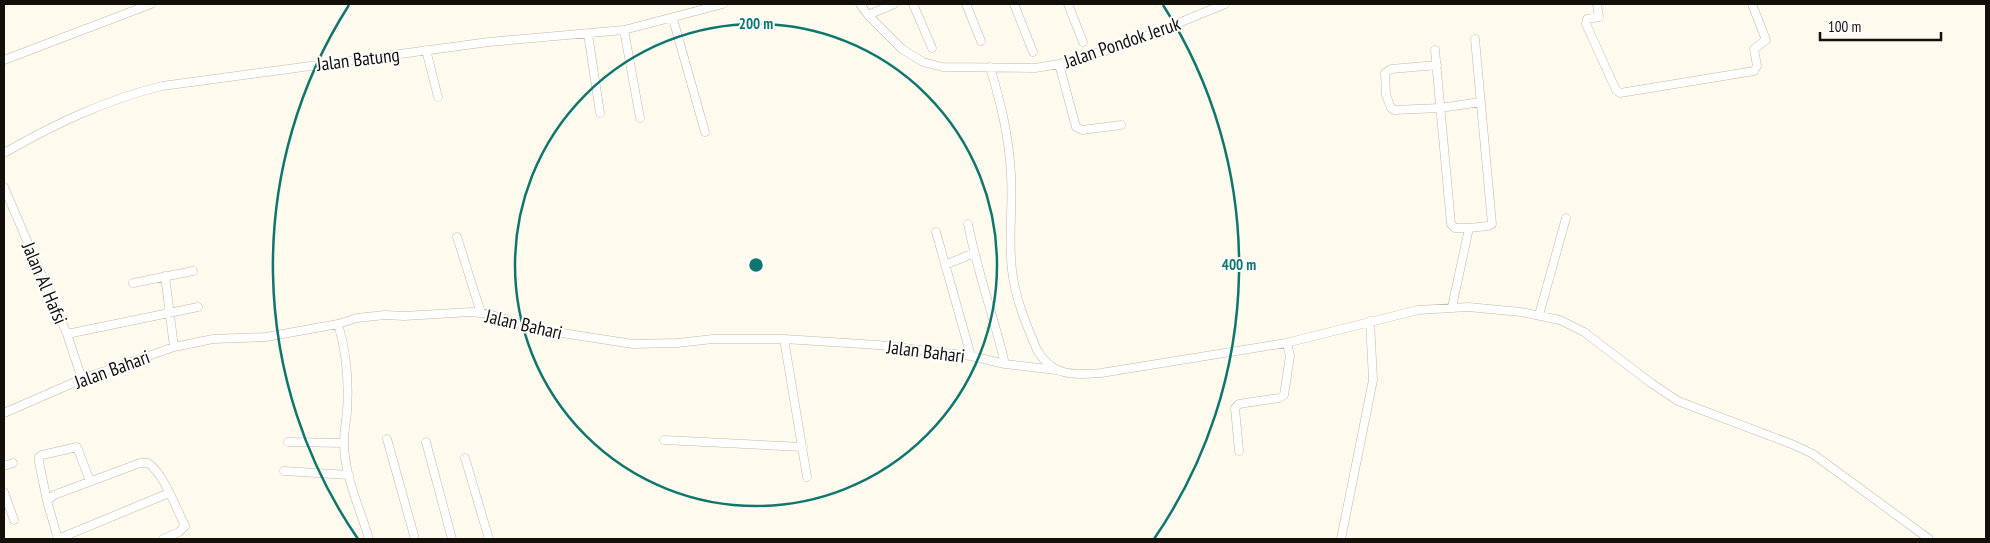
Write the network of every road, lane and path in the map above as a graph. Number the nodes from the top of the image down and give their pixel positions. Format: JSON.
{"nodes":[{"id":1,"x":151,"y":4,"type":"edge"},
{"id":2,"x":723,"y":4,"type":"edge"},
{"id":3,"x":860,"y":4,"type":"edge"},
{"id":4,"x":894,"y":4,"type":"edge"},
{"id":5,"x":913,"y":4,"type":"edge"},
{"id":6,"x":966,"y":4,"type":"edge"},
{"id":7,"x":1014,"y":4,"type":"edge"},
{"id":8,"x":1068,"y":4,"type":"edge"},
{"id":9,"x":1225,"y":4,"type":"edge"},
{"id":10,"x":1597,"y":4,"type":"edge"},
{"id":11,"x":1752,"y":4,"type":"edge"},
{"id":12,"x":868,"y":15,"type":"junction"},
{"id":13,"x":672,"y":19,"type":"junction"},
{"id":14,"x":624,"y":30,"type":"junction"},
{"id":15,"x":588,"y":34,"type":"junction"},
{"id":16,"x":1475,"y":38,"type":"dead end"},
{"id":17,"x":981,"y":41,"type":"dead end"},
{"id":18,"x":1083,"y":42,"type":"dead end"},
{"id":19,"x":932,"y":48,"type":"dead end"},
{"id":20,"x":426,"y":50,"type":"junction"},
{"id":21,"x":1435,"y":50,"type":"dead end"},
{"id":22,"x":1033,"y":52,"type":"dead end"},
{"id":23,"x":4,"y":60,"type":"edge"},
{"id":24,"x":1059,"y":64,"type":"junction"},
{"id":25,"x":1437,"y":66,"type":"junction"},
{"id":26,"x":990,"y":67,"type":"junction"},
{"id":27,"x":438,"y":97,"type":"dead end"},
{"id":28,"x":1481,"y":102,"type":"junction"},
{"id":29,"x":1440,"y":108,"type":"junction"},
{"id":30,"x":600,"y":112,"type":"dead end"},
{"id":31,"x":640,"y":118,"type":"dead end"},
{"id":32,"x":1121,"y":125,"type":"dead end"},
{"id":33,"x":705,"y":132,"type":"dead end"},
{"id":34,"x":4,"y":153,"type":"edge"},
{"id":35,"x":4,"y":188,"type":"edge"},
{"id":36,"x":1566,"y":218,"type":"dead end"},
{"id":37,"x":968,"y":224,"type":"dead end"},
{"id":38,"x":1469,"y":228,"type":"junction"},
{"id":39,"x":936,"y":232,"type":"dead end"},
{"id":40,"x":457,"y":237,"type":"dead end"},
{"id":41,"x":974,"y":252,"type":"junction"},
{"id":42,"x":945,"y":265,"type":"junction"},
{"id":43,"x":193,"y":270,"type":"dead end"},
{"id":44,"x":165,"y":276,"type":"junction"},
{"id":45,"x":133,"y":283,"type":"dead end"},
{"id":46,"x":198,"y":307,"type":"dead end"},
{"id":47,"x":1452,"y":307,"type":"junction"},
{"id":48,"x":170,"y":313,"type":"junction"},
{"id":49,"x":481,"y":314,"type":"junction"},
{"id":50,"x":1540,"y":315,"type":"junction"},
{"id":51,"x":1370,"y":321,"type":"junction"},
{"id":52,"x":338,"y":324,"type":"junction"},
{"id":53,"x":67,"y":334,"type":"junction"},
{"id":54,"x":784,"y":339,"type":"junction"},
{"id":55,"x":1287,"y":343,"type":"junction"},
{"id":56,"x":174,"y":347,"type":"junction"},
{"id":57,"x":971,"y":356,"type":"junction"},
{"id":58,"x":1005,"y":364,"type":"junction"},
{"id":59,"x":1056,"y":370,"type":"junction"},
{"id":60,"x":82,"y":379,"type":"junction"},
{"id":61,"x":4,"y":413,"type":"edge"},
{"id":62,"x":387,"y":439,"type":"dead end"},
{"id":63,"x":664,"y":440,"type":"dead end"},
{"id":64,"x":288,"y":442,"type":"dead end"},
{"id":65,"x":426,"y":442,"type":"dead end"},
{"id":66,"x":344,"y":443,"type":"junction"},
{"id":67,"x":803,"y":448,"type":"junction"},
{"id":68,"x":1239,"y":451,"type":"dead end"},
{"id":69,"x":465,"y":458,"type":"dead end"},
{"id":70,"x":13,"y":462,"type":"dead end"},
{"id":71,"x":4,"y":466,"type":"edge"},
{"id":72,"x":284,"y":470,"type":"dead end"},
{"id":73,"x":349,"y":475,"type":"junction"},
{"id":74,"x":807,"y":477,"type":"dead end"},
{"id":75,"x":90,"y":481,"type":"junction"},
{"id":76,"x":4,"y":492,"type":"edge"},
{"id":77,"x":169,"y":493,"type":"junction"},
{"id":78,"x":47,"y":501,"type":"junction"},
{"id":79,"x":14,"y":520,"type":"dead end"},
{"id":80,"x":486,"y":538,"type":"edge"},
{"id":81,"x":162,"y":539,"type":"edge"},
{"id":82,"x":369,"y":539,"type":"edge"},
{"id":83,"x":415,"y":539,"type":"edge"},
{"id":84,"x":452,"y":539,"type":"edge"},
{"id":85,"x":1341,"y":539,"type":"edge"},
{"id":86,"x":1929,"y":539,"type":"edge"}],
"edges":[{"from":1,"to":23,"type":"street"},
{"from":2,"to":13,"type":"street","name":"Jalan Batung"},
{"from":3,"to":12,"type":"street","name":"Jalan Pondok Jeruk"},
{"from":4,"to":12,"type":"street"},
{"from":5,"to":19,"type":"street"},
{"from":6,"to":17,"type":"street"},
{"from":7,"to":22,"type":"street"},
{"from":8,"to":18,"type":"street"},
{"from":9,"to":24,"type":"street","name":"Jalan Pondok Jeruk"},
{"from":10,"to":11,"type":"street"},
{"from":12,"to":26,"type":"street","name":"Jalan Pondok Jeruk"},
{"from":13,"to":14,"type":"street","name":"Jalan Batung"},
{"from":13,"to":33,"type":"street"},
{"from":14,"to":15,"type":"street","name":"Jalan Batung"},
{"from":14,"to":31,"type":"street"},
{"from":15,"to":20,"type":"street","name":"Jalan Batung"},
{"from":15,"to":30,"type":"street"},
{"from":16,"to":28,"type":"street"},
{"from":20,"to":27,"type":"street"},
{"from":20,"to":34,"type":"street","name":"Jalan Batung"},
{"from":21,"to":25,"type":"street"},
{"from":24,"to":26,"type":"street","name":"Jalan Pondok Jeruk"},
{"from":24,"to":32,"type":"street"},
{"from":25,"to":29,"type":"street"},
{"from":25,"to":29,"type":"street"},
{"from":26,"to":59,"type":"street"},
{"from":28,"to":29,"type":"street"},
{"from":28,"to":38,"type":"street"},
{"from":29,"to":38,"type":"street"},
{"from":35,"to":53,"type":"street","name":"Jalan Al Hafsi"},
{"from":36,"to":50,"type":"street"},
{"from":37,"to":41,"type":"street"},
{"from":38,"to":47,"type":"street"},
{"from":39,"to":42,"type":"street"},
{"from":40,"to":49,"type":"street"},
{"from":41,"to":42,"type":"street"},
{"from":41,"to":58,"type":"street"},
{"from":42,"to":57,"type":"street"},
{"from":43,"to":44,"type":"street"},
{"from":44,"to":45,"type":"street"},
{"from":44,"to":48,"type":"street"},
{"from":46,"to":48,"type":"street"},
{"from":47,"to":50,"type":"street","name":"Jalan Bahari"},
{"from":47,"to":51,"type":"street","name":"Jalan Bahari"},
{"from":48,"to":53,"type":"street"},
{"from":48,"to":56,"type":"street"},
{"from":49,"to":52,"type":"street","name":"Jalan Bahari"},
{"from":49,"to":54,"type":"street","name":"Jalan Bahari"},
{"from":50,"to":86,"type":"street","name":"Jalan Bahari"},
{"from":51,"to":55,"type":"street","name":"Jalan Bahari"},
{"from":51,"to":85,"type":"street"},
{"from":52,"to":56,"type":"street","name":"Jalan Bahari"},
{"from":52,"to":66,"type":"street"},
{"from":53,"to":60,"type":"street","name":"Jalan Al Hafsi"},
{"from":54,"to":57,"type":"street","name":"Jalan Bahari"},
{"from":54,"to":67,"type":"street"},
{"from":55,"to":59,"type":"street","name":"Jalan Bahari"},
{"from":55,"to":68,"type":"street"},
{"from":56,"to":60,"type":"street","name":"Jalan Bahari"},
{"from":57,"to":58,"type":"street","name":"Jalan Bahari"},
{"from":58,"to":59,"type":"street","name":"Jalan Bahari"},
{"from":60,"to":61,"type":"street","name":"Jalan Bahari"},
{"from":62,"to":83,"type":"street"},
{"from":63,"to":67,"type":"street"},
{"from":64,"to":66,"type":"street"},
{"from":65,"to":84,"type":"street"},
{"from":66,"to":73,"type":"street"},
{"from":67,"to":74,"type":"street"},
{"from":69,"to":80,"type":"street"},
{"from":70,"to":71,"type":"street"},
{"from":72,"to":73,"type":"street"},
{"from":73,"to":82,"type":"street"},
{"from":75,"to":77,"type":"street"},
{"from":75,"to":78,"type":"street"},
{"from":75,"to":78,"type":"street"},
{"from":76,"to":79,"type":"street"},
{"from":77,"to":78,"type":"street"},
{"from":77,"to":81,"type":"street"}]}
